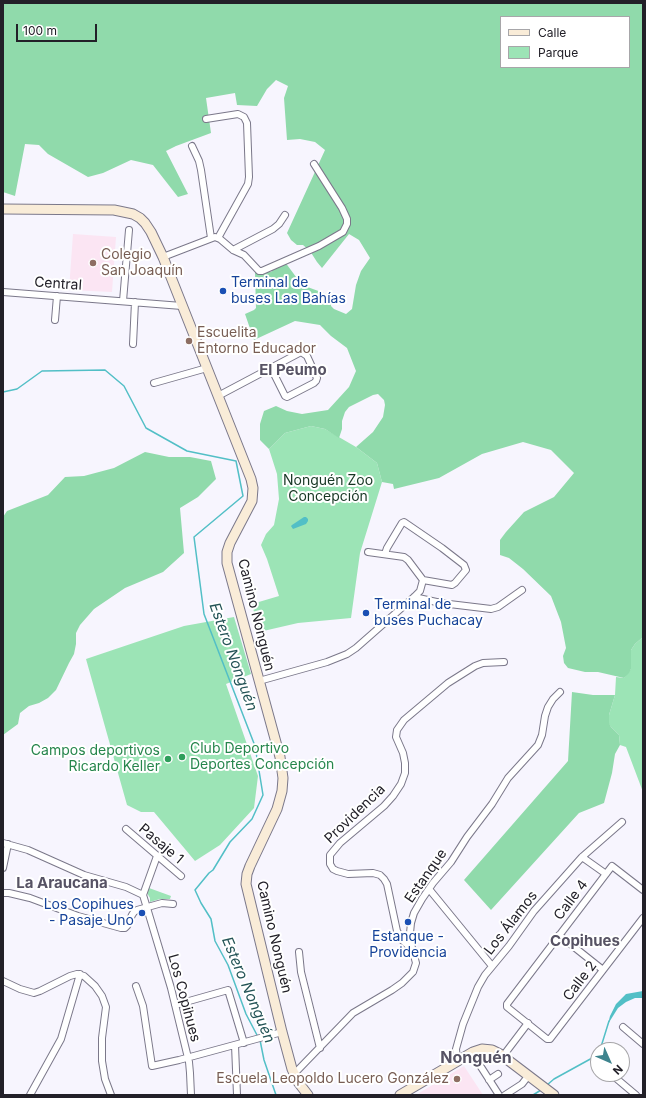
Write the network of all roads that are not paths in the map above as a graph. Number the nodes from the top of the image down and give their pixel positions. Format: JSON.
{"nodes":[{"id":1,"x":206,"y":119,"type":"dead end"},
{"id":2,"x":192,"y":146,"type":"dead end"},
{"id":3,"x":314,"y":164,"type":"dead end"},
{"id":4,"x":4,"y":209,"type":"edge"},
{"id":5,"x":285,"y":215,"type":"dead end"},
{"id":6,"x":129,"y":230,"type":"dead end"},
{"id":7,"x":215,"y":238,"type":"junction"},
{"id":8,"x":233,"y":250,"type":"junction"},
{"id":9,"x":163,"y":257,"type":"junction"},
{"id":10,"x":3,"y":292,"type":"edge"},
{"id":11,"x":57,"y":296,"type":"junction"},
{"id":12,"x":123,"y":302,"type":"junction"},
{"id":13,"x":135,"y":302,"type":"junction"},
{"id":14,"x":182,"y":306,"type":"junction"},
{"id":15,"x":55,"y":320,"type":"dead end"},
{"id":16,"x":133,"y":344,"type":"dead end"},
{"id":17,"x":207,"y":368,"type":"junction"},
{"id":18,"x":271,"y":368,"type":"junction"},
{"id":19,"x":154,"y":383,"type":"dead end"},
{"id":20,"x":218,"y":396,"type":"junction"},
{"id":21,"x":368,"y":552,"type":"dead end"},
{"id":22,"x":385,"y":554,"type":"junction"},
{"id":23,"x":423,"y":580,"type":"junction"},
{"id":24,"x":522,"y":590,"type":"dead end"},
{"id":25,"x":414,"y":597,"type":"junction"},
{"id":26,"x":504,"y":662,"type":"dead end"},
{"id":27,"x":259,"y":681,"type":"junction"},
{"id":28,"x":560,"y":692,"type":"dead end"},
{"id":29,"x":622,"y":822,"type":"dead end"},
{"id":30,"x":126,"y":829,"type":"dead end"},
{"id":31,"x":6,"y":843,"type":"edge"},
{"id":32,"x":157,"y":856,"type":"junction"},
{"id":33,"x":582,"y":857,"type":"junction"},
{"id":34,"x":3,"y":868,"type":"edge"},
{"id":35,"x":606,"y":874,"type":"junction"},
{"id":36,"x":181,"y":876,"type":"dead end"},
{"id":37,"x":430,"y":889,"type":"junction"},
{"id":38,"x":643,"y":890,"type":"edge"},
{"id":39,"x":3,"y":893,"type":"edge"},
{"id":40,"x":143,"y":896,"type":"junction"},
{"id":41,"x":173,"y":904,"type":"dead end"},
{"id":42,"x":147,"y":908,"type":"junction"},
{"id":43,"x":643,"y":918,"type":"edge"},
{"id":44,"x":559,"y":935,"type":"junction"},
{"id":45,"x":412,"y":949,"type":"junction"},
{"id":46,"x":299,"y":952,"type":"dead end"},
{"id":47,"x":492,"y":966,"type":"junction"},
{"id":48,"x":603,"y":970,"type":"junction"},
{"id":49,"x":80,"y":974,"type":"junction"},
{"id":50,"x":3,"y":981,"type":"edge"},
{"id":51,"x":136,"y":986,"type":"dead end"},
{"id":52,"x":175,"y":1005,"type":"junction"},
{"id":53,"x":528,"y":1023,"type":"junction"},
{"id":54,"x":623,"y":1027,"type":"dead end"},
{"id":55,"x":282,"y":1032,"type":"junction"},
{"id":56,"x":244,"y":1043,"type":"junction"},
{"id":57,"x":643,"y":1044,"type":"edge"},
{"id":58,"x":235,"y":1045,"type":"junction"},
{"id":59,"x":320,"y":1048,"type":"junction"},
{"id":60,"x":503,"y":1056,"type":"junction"},
{"id":61,"x":188,"y":1058,"type":"junction"},
{"id":62,"x":457,"y":1061,"type":"junction"},
{"id":63,"x":481,"y":1067,"type":"dead end"},
{"id":64,"x":294,"y":1074,"type":"junction"},
{"id":65,"x":498,"y":1074,"type":"dead end"},
{"id":66,"x":529,"y":1075,"type":"junction"},
{"id":67,"x":489,"y":1080,"type":"junction"},
{"id":68,"x":621,"y":1082,"type":"edge"},
{"id":69,"x":551,"y":1093,"type":"edge"},
{"id":70,"x":30,"y":1095,"type":"edge"},
{"id":71,"x":111,"y":1095,"type":"edge"},
{"id":72,"x":191,"y":1095,"type":"edge"},
{"id":73,"x":238,"y":1095,"type":"edge"},
{"id":74,"x":308,"y":1095,"type":"edge"},
{"id":75,"x":400,"y":1095,"type":"edge"},
{"id":76,"x":499,"y":1095,"type":"edge"},
{"id":77,"x":504,"y":1095,"type":"edge"},
{"id":78,"x":636,"y":1095,"type":"edge"}],
"edges":[{"from":1,"to":7,"type":"street"},
{"from":2,"to":7,"type":"street"},
{"from":3,"to":8,"type":"street"},
{"from":4,"to":9,"type":"main road","name":"Camino Nonguén"},
{"from":5,"to":8,"type":"street"},
{"from":6,"to":12,"type":"street"},
{"from":7,"to":8,"type":"street"},
{"from":7,"to":9,"type":"street"},
{"from":9,"to":14,"type":"main road","name":"Camino Nonguén"},
{"from":10,"to":11,"type":"street","name":"Central"},
{"from":11,"to":12,"type":"street","name":"Central"},
{"from":11,"to":15,"type":"street"},
{"from":12,"to":13,"type":"street","name":"Central"},
{"from":13,"to":14,"type":"street","name":"Central"},
{"from":13,"to":16,"type":"street"},
{"from":14,"to":17,"type":"main road","name":"Camino Nonguén"},
{"from":17,"to":19,"type":"street"},
{"from":17,"to":20,"type":"main road","name":"Camino Nonguén"},
{"from":18,"to":18,"type":"street"},
{"from":18,"to":20,"type":"street"},
{"from":20,"to":27,"type":"main road","name":"Camino Nonguén"},
{"from":21,"to":22,"type":"street"},
{"from":22,"to":23,"type":"street"},
{"from":22,"to":23,"type":"street"},
{"from":23,"to":25,"type":"street"},
{"from":24,"to":25,"type":"street"},
{"from":25,"to":27,"type":"street"},
{"from":26,"to":45,"type":"street","name":"Providencia"},
{"from":27,"to":55,"type":"main road","name":"Camino Nonguén"},
{"from":28,"to":37,"type":"street","name":"Estanque"},
{"from":29,"to":33,"type":"street","name":"Los Álamos"},
{"from":30,"to":32,"type":"street","name":"Pasaje 1"},
{"from":31,"to":34,"type":"street"},
{"from":31,"to":40,"type":"street"},
{"from":32,"to":36,"type":"street","name":"Pasaje 1"},
{"from":32,"to":40,"type":"street"},
{"from":33,"to":35,"type":"street"},
{"from":33,"to":47,"type":"street","name":"Los Álamos"},
{"from":35,"to":38,"type":"street","name":"Calle 4"},
{"from":35,"to":44,"type":"street","name":"Calle 4"},
{"from":37,"to":45,"type":"street","name":"Estanque"},
{"from":37,"to":47,"type":"street"},
{"from":39,"to":42,"type":"street"},
{"from":40,"to":42,"type":"street","name":"Los Copihues"},
{"from":41,"to":42,"type":"street"},
{"from":42,"to":52,"type":"street","name":"Los Copihues"},
{"from":43,"to":48,"type":"street","name":"Calle 2"},
{"from":44,"to":48,"type":"street"},
{"from":44,"to":53,"type":"street","name":"Calle 4"},
{"from":45,"to":59,"type":"street","name":"Estanque"},
{"from":46,"to":59,"type":"street"},
{"from":47,"to":62,"type":"street","name":"Los Álamos"},
{"from":48,"to":53,"type":"street","name":"Calle 2"},
{"from":49,"to":50,"type":"street"},
{"from":49,"to":70,"type":"street"},
{"from":49,"to":71,"type":"street"},
{"from":51,"to":61,"type":"street"},
{"from":52,"to":56,"type":"street"},
{"from":52,"to":61,"type":"street","name":"Los Copihues"},
{"from":53,"to":60,"type":"street"},
{"from":54,"to":57,"type":"street"},
{"from":55,"to":56,"type":"street"},
{"from":55,"to":64,"type":"main road","name":"Camino Nonguén"},
{"from":56,"to":58,"type":"street"},
{"from":58,"to":61,"type":"street"},
{"from":58,"to":73,"type":"street"},
{"from":59,"to":64,"type":"street","name":"Estanque"},
{"from":60,"to":62,"type":"main road"},
{"from":60,"to":66,"type":"main road"},
{"from":61,"to":72,"type":"street","name":"Los Copihues"},
{"from":62,"to":75,"type":"main road"},
{"from":63,"to":67,"type":"street"},
{"from":64,"to":74,"type":"main road","name":"Camino Nonguén"},
{"from":65,"to":67,"type":"street"},
{"from":66,"to":69,"type":"main road"},
{"from":66,"to":77,"type":"street"},
{"from":67,"to":76,"type":"street"},
{"from":68,"to":78,"type":"street"}]}
